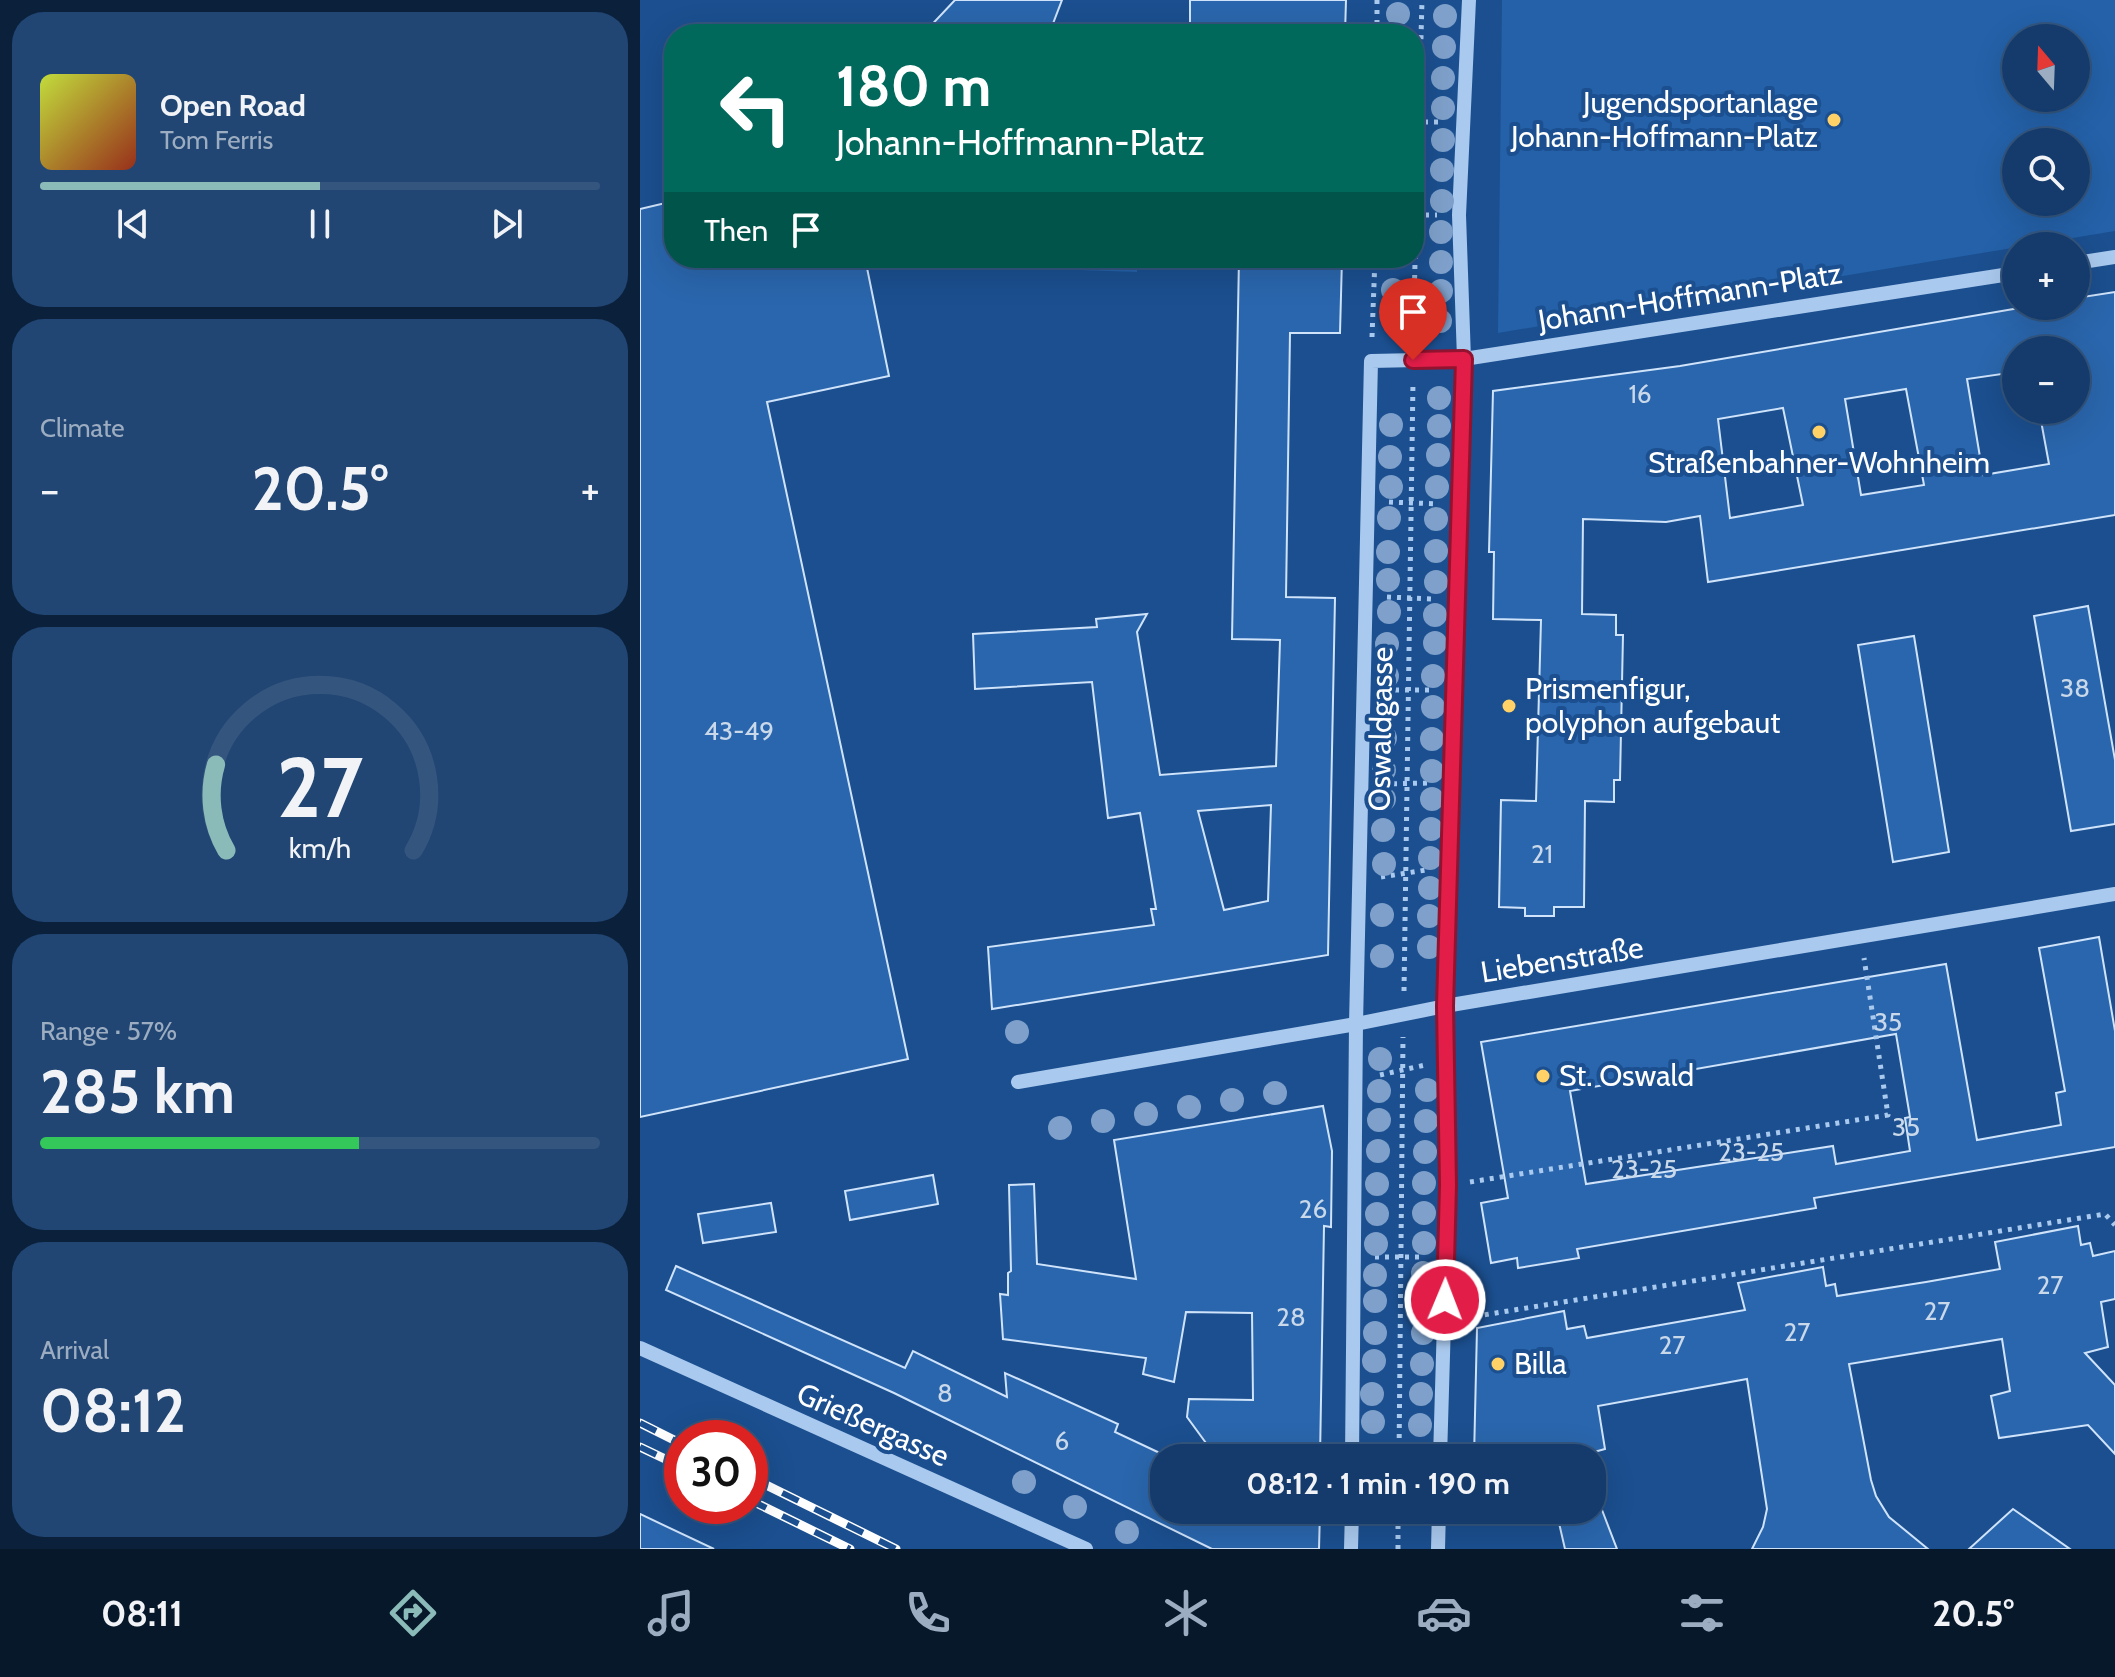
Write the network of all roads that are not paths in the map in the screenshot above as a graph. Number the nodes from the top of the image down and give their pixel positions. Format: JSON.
{"nodes":[{"id":1,"x":1469,"y":0,"type":"edge"},
{"id":2,"x":2115,"y":257,"type":"edge"},
{"id":3,"x":2090,"y":261,"type":"edge"},
{"id":4,"x":2002,"y":275,"type":"edge"},
{"id":5,"x":1464,"y":359,"type":"junction"},
{"id":6,"x":1371,"y":361,"type":"joint"},
{"id":7,"x":2115,"y":894,"type":"edge"},
{"id":8,"x":1445,"y":1006,"type":"junction"},
{"id":9,"x":1356,"y":1024,"type":"junction"},
{"id":10,"x":1018,"y":1082,"type":"dead end"},
{"id":11,"x":640,"y":1348,"type":"edge"},
{"id":12,"x":1352,"y":1444,"type":"edge"},
{"id":13,"x":1441,"y":1444,"type":"edge"},
{"id":14,"x":1352,"y":1524,"type":"edge"},
{"id":15,"x":1439,"y":1524,"type":"edge"},
{"id":16,"x":1086,"y":1549,"type":"edge"},
{"id":17,"x":1351,"y":1549,"type":"edge"},
{"id":18,"x":1438,"y":1549,"type":"edge"}],
"edges":[{"from":1,"to":5,"type":"street"},
{"from":2,"to":3,"type":"street"},
{"from":4,"to":5,"type":"street","name":"Johann-Hoffmann-Platz"},
{"from":5,"to":6,"type":"street","name":"Johann-Hoffmann-Platz"},
{"from":5,"to":8,"type":"street"},
{"from":6,"to":9,"type":"street","name":"Oswaldgasse"},
{"from":7,"to":8,"type":"street","name":"Liebenstraße"},
{"from":8,"to":9,"type":"street","name":"Liebenstraße"},
{"from":8,"to":13,"type":"street"},
{"from":9,"to":10,"type":"street","name":"Liebenstraße"},
{"from":9,"to":12,"type":"street","name":"Oswaldgasse"},
{"from":11,"to":16,"type":"street","name":"Grießergasse"},
{"from":14,"to":17,"type":"street"},
{"from":15,"to":18,"type":"street"}]}
